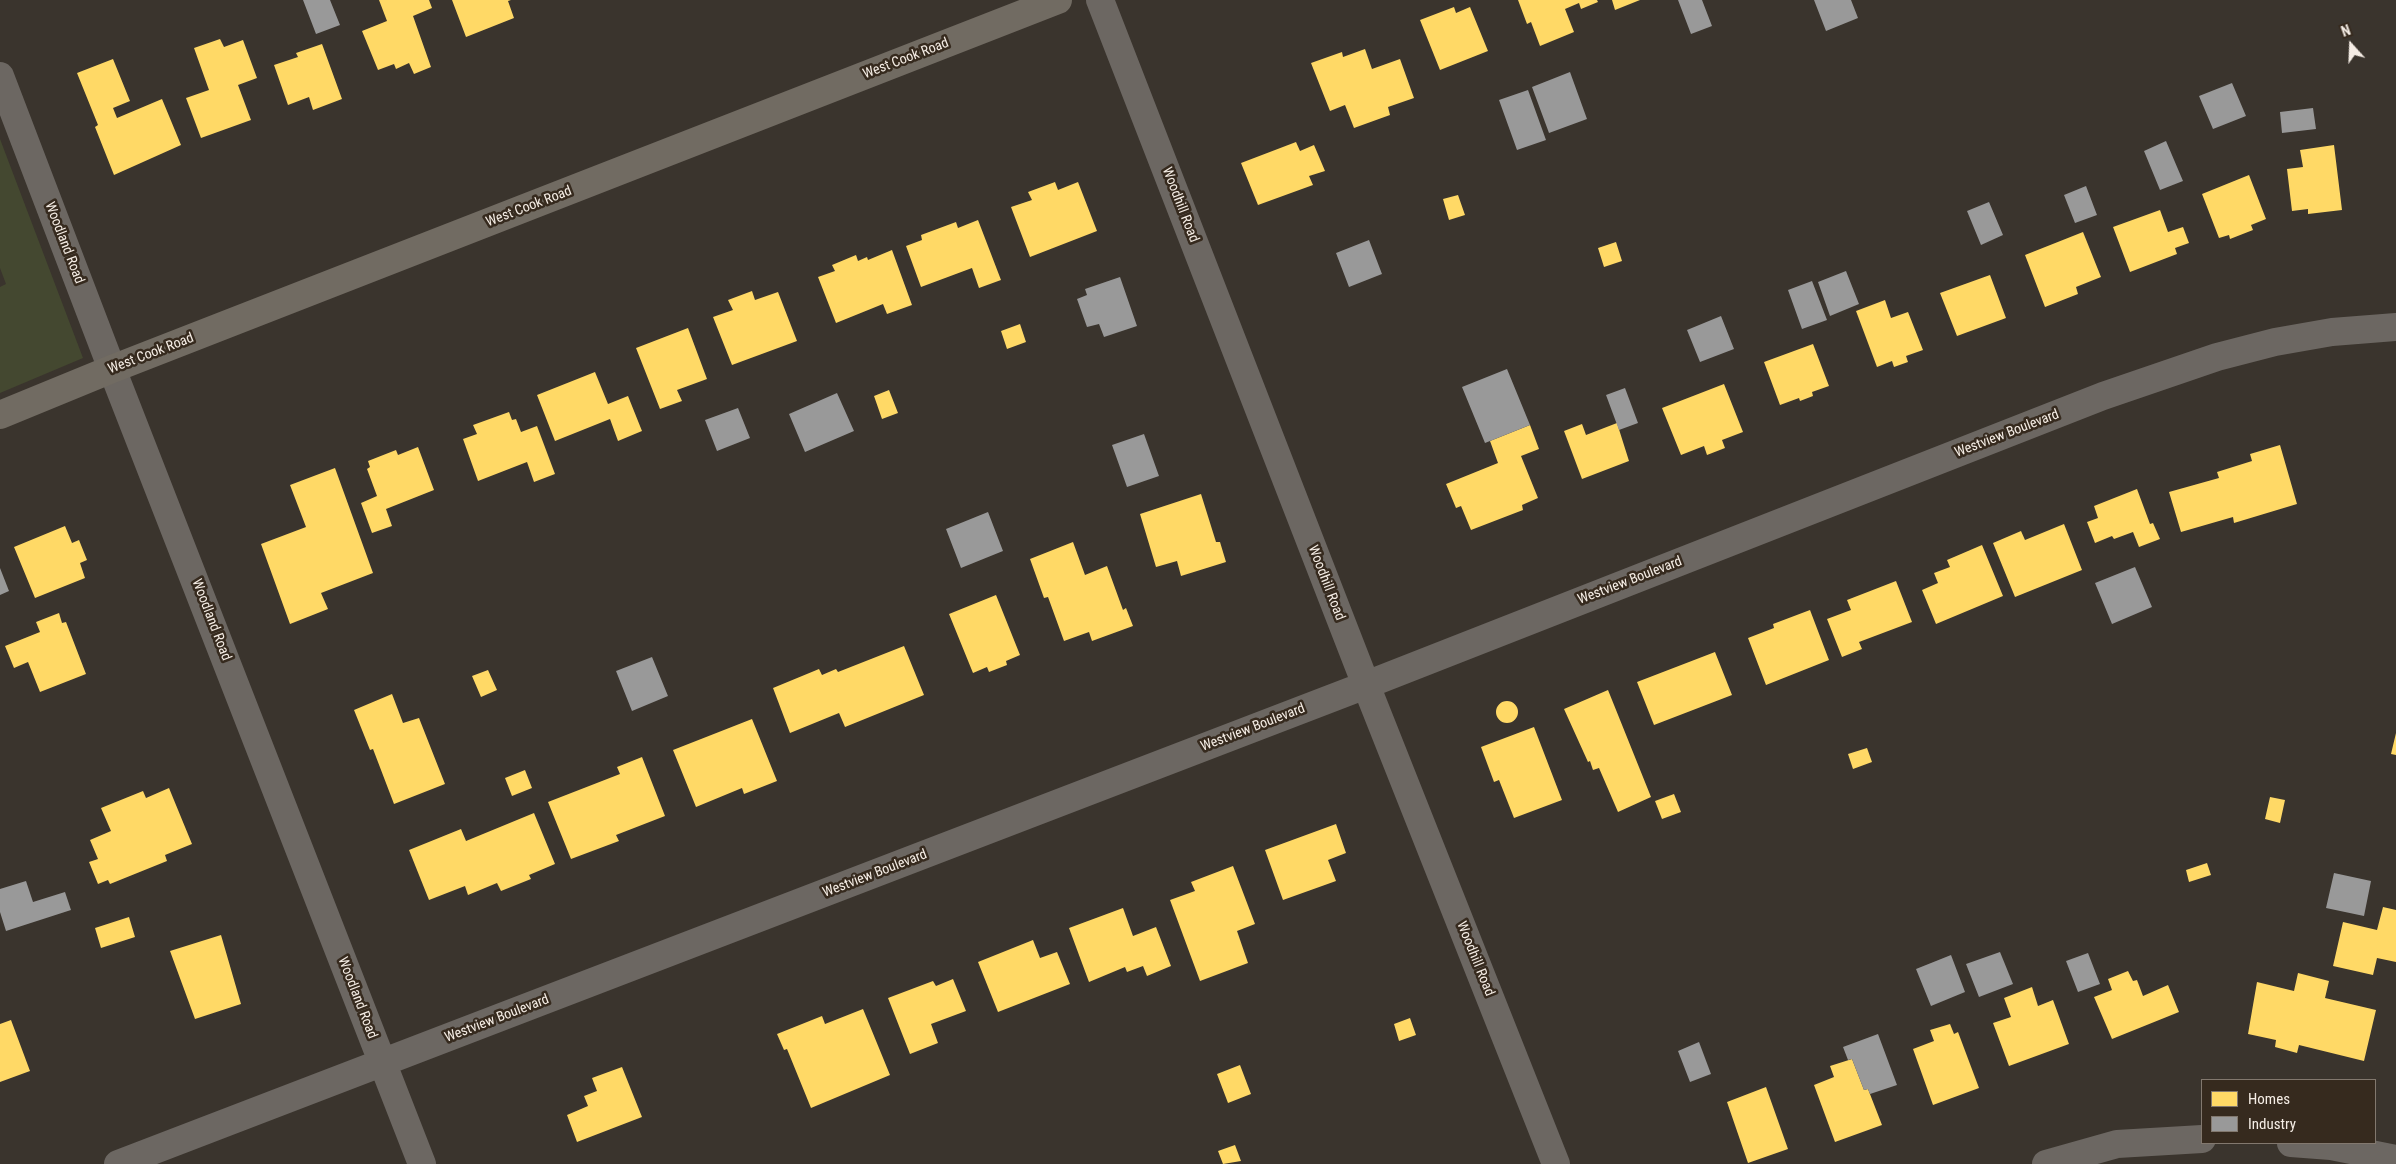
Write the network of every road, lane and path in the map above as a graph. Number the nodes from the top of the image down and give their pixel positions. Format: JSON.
{"nodes":[{"id":1,"x":1058,"y":0,"type":"edge"},
{"id":2,"x":1100,"y":0,"type":"edge"},
{"id":3,"x":0,"y":76,"type":"edge"},
{"id":4,"x":2396,"y":327,"type":"edge"},
{"id":5,"x":112,"y":369,"type":"junction"},
{"id":6,"x":0,"y":415,"type":"edge"},
{"id":7,"x":1366,"y":685,"type":"junction"},
{"id":8,"x":383,"y":1063,"type":"junction"},
{"id":9,"x":2201,"y":1140,"type":"edge"},
{"id":10,"x":2304,"y":1144,"type":"edge"},
{"id":11,"x":2396,"y":1159,"type":"edge"},
{"id":12,"x":118,"y":1164,"type":"edge"},
{"id":13,"x":422,"y":1164,"type":"edge"},
{"id":14,"x":1556,"y":1164,"type":"edge"},
{"id":15,"x":2046,"y":1164,"type":"edge"}],
"edges":[{"from":1,"to":5,"type":"main road","name":"West Cook Road"},
{"from":2,"to":7,"type":"street","name":"Woodhill Road"},
{"from":3,"to":5,"type":"street","name":"Woodland Road"},
{"from":4,"to":7,"type":"street","name":"Westview Boulevard"},
{"from":5,"to":6,"type":"main road","name":"West Cook Road"},
{"from":5,"to":8,"type":"street","name":"Woodland Road"},
{"from":7,"to":8,"type":"street","name":"Westview Boulevard"},
{"from":7,"to":14,"type":"street","name":"Woodhill Road"},
{"from":8,"to":12,"type":"street","name":"Westview Boulevard"},
{"from":8,"to":13,"type":"street","name":"Woodland Road"},
{"from":9,"to":15,"type":"street"},
{"from":10,"to":11,"type":"street"}]}
